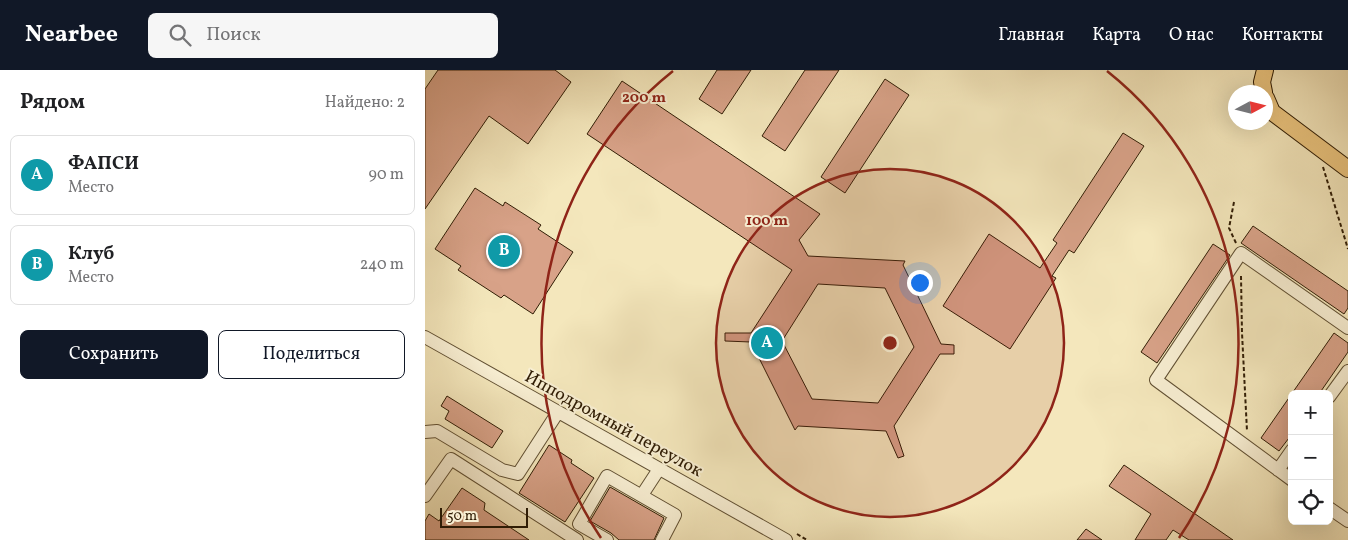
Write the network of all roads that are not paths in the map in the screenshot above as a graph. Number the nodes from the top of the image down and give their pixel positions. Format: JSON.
{"nodes":[{"id":1,"x":1265,"y":70,"type":"edge"},
{"id":2,"x":1263,"y":85,"type":"edge"},
{"id":3,"x":1273,"y":113,"type":"edge"},
{"id":4,"x":1348,"y":169,"type":"edge"},
{"id":5,"x":1348,"y":328,"type":"edge"},
{"id":6,"x":425,"y":337,"type":"edge"},
{"id":7,"x":1348,"y":371,"type":"edge"},
{"id":8,"x":1333,"y":392,"type":"edge"},
{"id":9,"x":559,"y":412,"type":"junction"},
{"id":10,"x":425,"y":432,"type":"edge"},
{"id":11,"x":1288,"y":456,"type":"edge"},
{"id":12,"x":659,"y":468,"type":"junction"},
{"id":13,"x":1278,"y":470,"type":"junction"},
{"id":14,"x":1288,"y":477,"type":"edge"},
{"id":15,"x":643,"y":495,"type":"junction"},
{"id":16,"x":425,"y":496,"type":"edge"},
{"id":17,"x":1333,"y":511,"type":"edge"},
{"id":18,"x":1348,"y":521,"type":"edge"},
{"id":19,"x":577,"y":540,"type":"edge"},
{"id":20,"x":607,"y":540,"type":"edge"},
{"id":21,"x":661,"y":540,"type":"edge"},
{"id":22,"x":785,"y":540,"type":"edge"}],
"edges":[{"from":1,"to":2,"type":"main road"},
{"from":3,"to":4,"type":"main road"},
{"from":5,"to":13,"type":"street"},
{"from":6,"to":9,"type":"street","name":"Ипподромный переулок"},
{"from":7,"to":8,"type":"street"},
{"from":9,"to":10,"type":"street"},
{"from":9,"to":12,"type":"street","name":"Ипподромный переулок"},
{"from":11,"to":13,"type":"street"},
{"from":12,"to":15,"type":"street"},
{"from":12,"to":22,"type":"street","name":"Ипподромный переулок"},
{"from":13,"to":14,"type":"street"},
{"from":15,"to":20,"type":"street"},
{"from":15,"to":21,"type":"street"},
{"from":16,"to":19,"type":"street"},
{"from":17,"to":18,"type":"street"}]}
